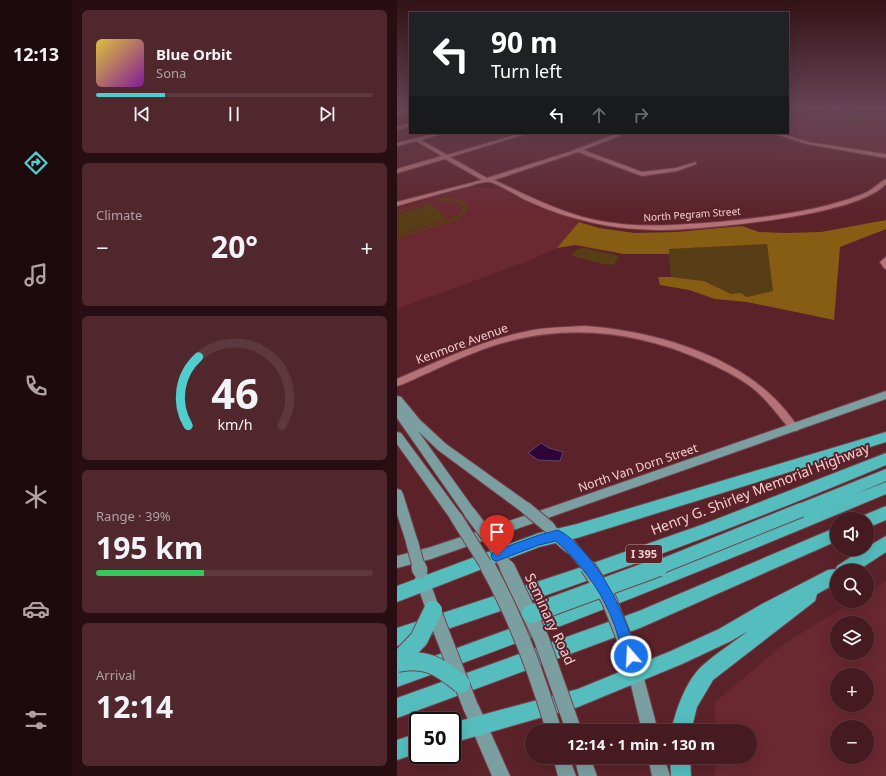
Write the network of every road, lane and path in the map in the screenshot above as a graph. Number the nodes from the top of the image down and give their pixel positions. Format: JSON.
{"nodes":[{"id":1,"x":422,"y":143,"type":"edge"},
{"id":2,"x":492,"y":143,"type":"edge"},
{"id":3,"x":594,"y":143,"type":"edge"},
{"id":4,"x":808,"y":143,"type":"edge"},
{"id":5,"x":577,"y":150,"type":"junction"},
{"id":6,"x":886,"y":156,"type":"edge"},
{"id":7,"x":445,"y":157,"type":"junction"},
{"id":8,"x":694,"y":163,"type":"dead end"},
{"id":9,"x":397,"y":171,"type":"edge"},
{"id":10,"x":487,"y":180,"type":"junction"},
{"id":11,"x":886,"y":181,"type":"edge"},
{"id":12,"x":397,"y":204,"type":"edge"},
{"id":13,"x":886,"y":259,"type":"edge"},
{"id":14,"x":886,"y":267,"type":"edge"},
{"id":15,"x":397,"y":383,"type":"edge"},
{"id":16,"x":886,"y":395,"type":"edge"},
{"id":17,"x":397,"y":400,"type":"edge"},
{"id":18,"x":397,"y":410,"type":"edge"},
{"id":19,"x":794,"y":428,"type":"junction"},
{"id":20,"x":397,"y":436,"type":"edge"},
{"id":21,"x":886,"y":436,"type":"edge"},
{"id":22,"x":886,"y":459,"type":"edge"},
{"id":23,"x":886,"y":475,"type":"edge"},
{"id":24,"x":886,"y":488,"type":"edge"},
{"id":25,"x":397,"y":494,"type":"edge"},
{"id":26,"x":886,"y":513,"type":"edge"},
{"id":27,"x":874,"y":518,"type":"edge"},
{"id":28,"x":554,"y":532,"type":"junction"},
{"id":29,"x":830,"y":537,"type":"edge"},
{"id":30,"x":886,"y":543,"type":"edge"},
{"id":31,"x":397,"y":562,"type":"edge"},
{"id":32,"x":853,"y":564,"type":"edge"},
{"id":33,"x":422,"y":578,"type":"junction"},
{"id":34,"x":830,"y":578,"type":"edge"},
{"id":35,"x":830,"y":580,"type":"edge"},
{"id":36,"x":397,"y":594,"type":"edge"},
{"id":37,"x":433,"y":610,"type":"junction"},
{"id":38,"x":531,"y":614,"type":"junction"},
{"id":39,"x":514,"y":620,"type":"junction"},
{"id":40,"x":397,"y":637,"type":"edge"},
{"id":41,"x":397,"y":662,"type":"edge"},
{"id":42,"x":637,"y":674,"type":"junction"},
{"id":43,"x":397,"y":678,"type":"edge"},
{"id":44,"x":461,"y":684,"type":"junction"},
{"id":45,"x":397,"y":708,"type":"edge"},
{"id":46,"x":475,"y":717,"type":"junction"},
{"id":47,"x":552,"y":724,"type":"edge"},
{"id":48,"x":572,"y":724,"type":"edge"},
{"id":49,"x":648,"y":724,"type":"edge"},
{"id":50,"x":682,"y":724,"type":"edge"},
{"id":51,"x":461,"y":727,"type":"edge"},
{"id":52,"x":409,"y":746,"type":"edge"},
{"id":53,"x":397,"y":750,"type":"edge"},
{"id":54,"x":563,"y":764,"type":"edge"},
{"id":55,"x":584,"y":764,"type":"edge"},
{"id":56,"x":658,"y":764,"type":"edge"},
{"id":57,"x":680,"y":764,"type":"edge"},
{"id":58,"x":501,"y":776,"type":"edge"},
{"id":59,"x":567,"y":776,"type":"edge"},
{"id":60,"x":588,"y":776,"type":"edge"},
{"id":61,"x":661,"y":776,"type":"edge"},
{"id":62,"x":681,"y":776,"type":"edge"}],
"edges":[{"from":1,"to":7,"type":"street","name":"North Pegram Street"},
{"from":2,"to":7,"type":"street"},
{"from":3,"to":5,"type":"street"},
{"from":4,"to":6,"type":"street"},
{"from":5,"to":8,"type":"street"},
{"from":5,"to":10,"type":"street"},
{"from":7,"to":9,"type":"street"},
{"from":7,"to":10,"type":"street","name":"North Pegram Street"},
{"from":10,"to":11,"type":"street","name":"North Pegram Street"},
{"from":10,"to":12,"type":"street"},
{"from":13,"to":14,"type":"street"},
{"from":15,"to":19,"type":"street","name":"Kenmore Avenue"},
{"from":16,"to":19,"type":"main road","name":"North Van Dorn Street"},
{"from":17,"to":28,"type":"main road","bridge":true},
{"from":18,"to":38,"type":"main road","name":"Seminary Road","bridge":true},
{"from":19,"to":31,"type":"main road","name":"North Van Dorn Street"},
{"from":20,"to":39,"type":"main road","bridge":true},
{"from":21,"to":28,"type":"highway"},
{"from":22,"to":40,"type":"highway","name":"Henry G. Shirley Memorial Highway","number":"I 395"},
{"from":23,"to":38,"type":"highway","bridge":true},
{"from":24,"to":43,"type":"highway"},
{"from":25,"to":33,"type":"main road","bridge":true},
{"from":26,"to":27,"type":"highway"},
{"from":28,"to":33,"type":"highway"},
{"from":28,"to":42,"type":"main road","bridge":true},
{"from":29,"to":45,"type":"highway"},
{"from":30,"to":32,"type":"highway"},
{"from":33,"to":36,"type":"highway"},
{"from":33,"to":37,"type":"main road"},
{"from":34,"to":42,"type":"highway"},
{"from":35,"to":50,"type":"highway"},
{"from":37,"to":41,"type":"highway","bridge":true},
{"from":37,"to":44,"type":"main road","bridge":true},
{"from":38,"to":39,"type":"highway"},
{"from":38,"to":48,"type":"main road","name":"Seminary Road","bridge":true},
{"from":39,"to":47,"type":"main road","bridge":true},
{"from":41,"to":44,"type":"highway","bridge":true},
{"from":42,"to":46,"type":"highway"},
{"from":42,"to":49,"type":"main road"},
{"from":44,"to":46,"type":"main road","bridge":true},
{"from":46,"to":51,"type":"highway"},
{"from":46,"to":58,"type":"main road"},
{"from":52,"to":53,"type":"highway"},
{"from":54,"to":59,"type":"main road"},
{"from":55,"to":60,"type":"main road"},
{"from":56,"to":61,"type":"main road"},
{"from":57,"to":62,"type":"highway"}]}
